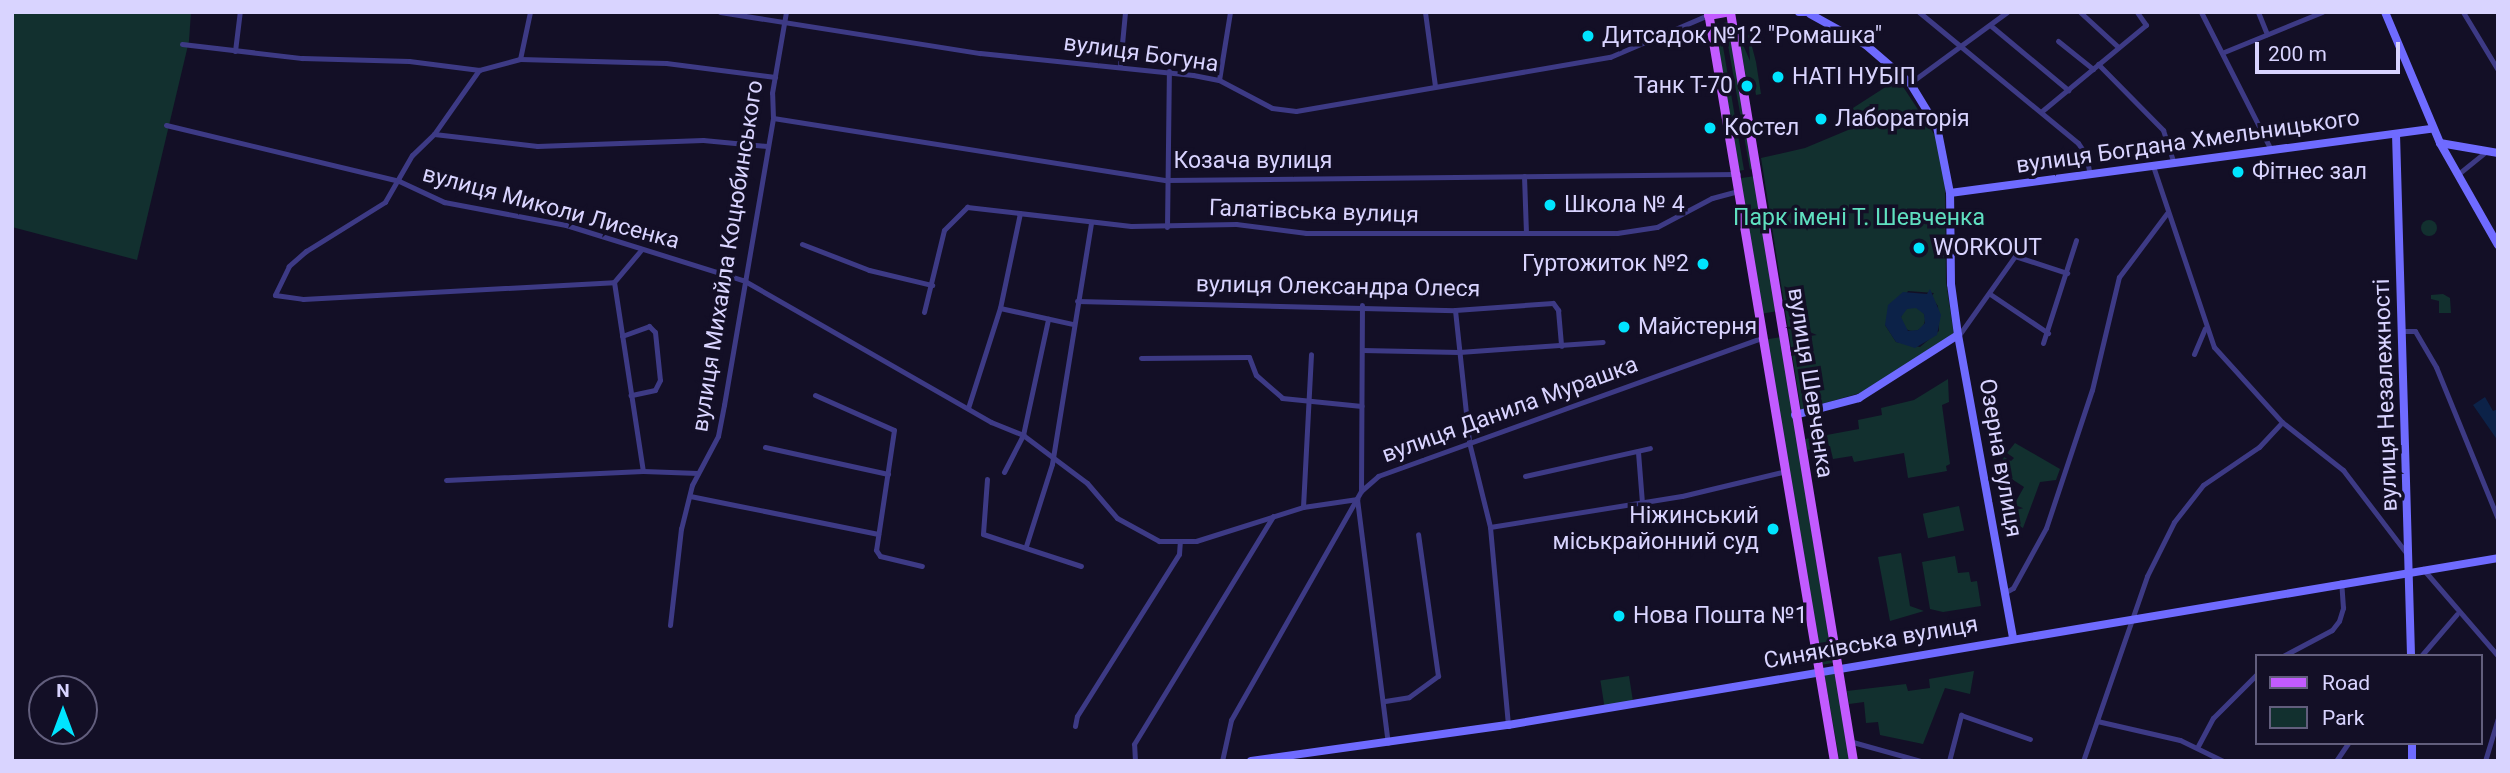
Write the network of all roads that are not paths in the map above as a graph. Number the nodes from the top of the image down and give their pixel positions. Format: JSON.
{"nodes":[{"id":1,"x":240,"y":12,"type":"edge"},
{"id":2,"x":530,"y":12,"type":"edge"},
{"id":3,"x":720,"y":12,"type":"edge"},
{"id":4,"x":786,"y":12,"type":"edge"},
{"id":5,"x":1125,"y":12,"type":"edge"},
{"id":6,"x":1230,"y":12,"type":"edge"},
{"id":7,"x":1425,"y":12,"type":"edge"},
{"id":8,"x":1727,"y":12,"type":"edge"},
{"id":9,"x":1799,"y":12,"type":"edge"},
{"id":10,"x":1919,"y":12,"type":"edge"},
{"id":11,"x":2007,"y":12,"type":"edge"},
{"id":12,"x":2080,"y":12,"type":"edge"},
{"id":13,"x":2137,"y":12,"type":"edge"},
{"id":14,"x":2201,"y":12,"type":"edge"},
{"id":15,"x":2258,"y":12,"type":"edge"},
{"id":16,"x":2322,"y":12,"type":"edge"},
{"id":17,"x":2385,"y":12,"type":"edge"},
{"id":18,"x":2463,"y":12,"type":"edge"},
{"id":19,"x":1813,"y":13,"type":"edge"},
{"id":20,"x":1708,"y":14,"type":"edge"},
{"id":21,"x":784,"y":21,"type":"junction"},
{"id":22,"x":1990,"y":25,"type":"junction"},
{"id":23,"x":2267,"y":34,"type":"junction"},
{"id":24,"x":2058,"y":40,"type":"dead end"},
{"id":25,"x":183,"y":44,"type":"dead end"},
{"id":26,"x":1961,"y":46,"type":"junction"},
{"id":27,"x":2118,"y":47,"type":"junction"},
{"id":28,"x":235,"y":51,"type":"junction"},
{"id":29,"x":2224,"y":52,"type":"junction"},
{"id":30,"x":520,"y":59,"type":"junction"},
{"id":31,"x":2098,"y":64,"type":"junction"},
{"id":32,"x":1121,"y":65,"type":"junction"},
{"id":33,"x":2093,"y":69,"type":"junction"},
{"id":34,"x":479,"y":70,"type":"junction"},
{"id":35,"x":2498,"y":70,"type":"edge"},
{"id":36,"x":1169,"y":71,"type":"junction"},
{"id":37,"x":775,"y":77,"type":"junction"},
{"id":38,"x":1219,"y":80,"type":"junction"},
{"id":39,"x":1910,"y":83,"type":"junction"},
{"id":40,"x":1435,"y":86,"type":"junction"},
{"id":41,"x":2068,"y":90,"type":"junction"},
{"id":42,"x":2042,"y":111,"type":"junction"},
{"id":43,"x":773,"y":118,"type":"junction"},
{"id":44,"x":166,"y":125,"type":"dead end"},
{"id":45,"x":2431,"y":129,"type":"junction"},
{"id":46,"x":434,"y":134,"type":"junction"},
{"id":47,"x":2396,"y":134,"type":"junction"},
{"id":48,"x":2440,"y":143,"type":"junction"},
{"id":49,"x":767,"y":146,"type":"junction"},
{"id":50,"x":2271,"y":150,"type":"junction"},
{"id":51,"x":2485,"y":152,"type":"junction"},
{"id":52,"x":2498,"y":153,"type":"edge"},
{"id":53,"x":2174,"y":163,"type":"junction"},
{"id":54,"x":2153,"y":166,"type":"junction"},
{"id":55,"x":1757,"y":172,"type":"junction"},
{"id":56,"x":1738,"y":174,"type":"junction"},
{"id":57,"x":2090,"y":175,"type":"junction"},
{"id":58,"x":2457,"y":175,"type":"junction"},
{"id":59,"x":1524,"y":176,"type":"junction"},
{"id":60,"x":1166,"y":180,"type":"junction"},
{"id":61,"x":399,"y":181,"type":"junction"},
{"id":62,"x":1741,"y":190,"type":"junction"},
{"id":63,"x":1950,"y":193,"type":"junction"},
{"id":64,"x":1020,"y":213,"type":"junction"},
{"id":65,"x":2166,"y":213,"type":"junction"},
{"id":66,"x":1091,"y":222,"type":"junction"},
{"id":67,"x":1167,"y":227,"type":"junction"},
{"id":68,"x":1526,"y":232,"type":"junction"},
{"id":69,"x":2076,"y":240,"type":"dead end"},
{"id":70,"x":802,"y":244,"type":"dead end"},
{"id":71,"x":2498,"y":245,"type":"edge"},
{"id":72,"x":641,"y":250,"type":"junction"},
{"id":73,"x":2067,"y":273,"type":"junction"},
{"id":74,"x":743,"y":280,"type":"junction"},
{"id":75,"x":614,"y":282,"type":"junction"},
{"id":76,"x":932,"y":285,"type":"junction"},
{"id":77,"x":1990,"y":294,"type":"junction"},
{"id":78,"x":1077,"y":301,"type":"junction"},
{"id":79,"x":1362,"y":305,"type":"junction"},
{"id":80,"x":1000,"y":308,"type":"junction"},
{"id":81,"x":1455,"y":310,"type":"junction"},
{"id":82,"x":924,"y":312,"type":"dead end"},
{"id":83,"x":1048,"y":319,"type":"junction"},
{"id":84,"x":1073,"y":324,"type":"junction"},
{"id":85,"x":2205,"y":328,"type":"junction"},
{"id":86,"x":2404,"y":331,"type":"junction"},
{"id":87,"x":2048,"y":333,"type":"junction"},
{"id":88,"x":1783,"y":334,"type":"junction"},
{"id":89,"x":1958,"y":335,"type":"junction"},
{"id":90,"x":622,"y":336,"type":"junction"},
{"id":91,"x":1765,"y":337,"type":"junction"},
{"id":92,"x":1603,"y":342,"type":"dead end"},
{"id":93,"x":2043,"y":343,"type":"dead end"},
{"id":94,"x":1561,"y":346,"type":"junction"},
{"id":95,"x":1362,"y":350,"type":"junction"},
{"id":96,"x":1459,"y":352,"type":"junction"},
{"id":97,"x":1311,"y":354,"type":"dead end"},
{"id":98,"x":2194,"y":354,"type":"dead end"},
{"id":99,"x":1141,"y":358,"type":"dead end"},
{"id":100,"x":631,"y":395,"type":"junction"},
{"id":101,"x":815,"y":396,"type":"dead end"},
{"id":102,"x":1308,"y":402,"type":"junction"},
{"id":103,"x":1363,"y":406,"type":"junction"},
{"id":104,"x":968,"y":408,"type":"junction"},
{"id":105,"x":1795,"y":415,"type":"junction"},
{"id":106,"x":2282,"y":422,"type":"junction"},
{"id":107,"x":1023,"y":435,"type":"junction"},
{"id":108,"x":1469,"y":442,"type":"junction"},
{"id":109,"x":765,"y":447,"type":"dead end"},
{"id":110,"x":1650,"y":448,"type":"dead end"},
{"id":111,"x":1638,"y":452,"type":"junction"},
{"id":112,"x":1053,"y":457,"type":"junction"},
{"id":113,"x":643,"y":471,"type":"junction"},
{"id":114,"x":1787,"y":471,"type":"junction"},
{"id":115,"x":1004,"y":472,"type":"dead end"},
{"id":116,"x":698,"y":473,"type":"junction"},
{"id":117,"x":888,"y":474,"type":"junction"},
{"id":118,"x":1525,"y":476,"type":"dead end"},
{"id":119,"x":987,"y":479,"type":"dead end"},
{"id":120,"x":446,"y":480,"type":"dead end"},
{"id":121,"x":1362,"y":491,"type":"junction"},
{"id":122,"x":690,"y":496,"type":"junction"},
{"id":123,"x":1357,"y":499,"type":"junction"},
{"id":124,"x":1642,"y":503,"type":"junction"},
{"id":125,"x":1303,"y":507,"type":"junction"},
{"id":126,"x":1273,"y":516,"type":"junction"},
{"id":127,"x":2498,"y":519,"type":"edge"},
{"id":128,"x":1490,"y":527,"type":"junction"},
{"id":129,"x":877,"y":534,"type":"junction"},
{"id":130,"x":1418,"y":534,"type":"dead end"},
{"id":131,"x":1180,"y":541,"type":"junction"},
{"id":132,"x":1026,"y":546,"type":"junction"},
{"id":133,"x":2409,"y":556,"type":"junction"},
{"id":134,"x":2498,"y":558,"type":"edge"},
{"id":135,"x":922,"y":566,"type":"dead end"},
{"id":136,"x":1081,"y":566,"type":"dead end"},
{"id":137,"x":2423,"y":569,"type":"junction"},
{"id":138,"x":2409,"y":572,"type":"junction"},
{"id":139,"x":2341,"y":582,"type":"junction"},
{"id":140,"x":2004,"y":593,"type":"junction"},
{"id":141,"x":2457,"y":614,"type":"junction"},
{"id":142,"x":2132,"y":618,"type":"junction"},
{"id":143,"x":670,"y":625,"type":"dead end"},
{"id":144,"x":2012,"y":639,"type":"junction"},
{"id":145,"x":2287,"y":654,"type":"edge"},
{"id":146,"x":2411,"y":654,"type":"edge"},
{"id":147,"x":2423,"y":654,"type":"edge"},
{"id":148,"x":2498,"y":656,"type":"edge"},
{"id":149,"x":1838,"y":668,"type":"junction"},
{"id":150,"x":1820,"y":671,"type":"junction"},
{"id":151,"x":2254,"y":677,"type":"edge"},
{"id":152,"x":1385,"y":701,"type":"junction"},
{"id":153,"x":2498,"y":718,"type":"edge"},
{"id":154,"x":2097,"y":721,"type":"junction"},
{"id":155,"x":1507,"y":725,"type":"junction"},
{"id":156,"x":1075,"y":726,"type":"dead end"},
{"id":157,"x":2030,"y":739,"type":"dead end"},
{"id":158,"x":1849,"y":741,"type":"junction"},
{"id":159,"x":1388,"y":743,"type":"junction"},
{"id":160,"x":2347,"y":745,"type":"edge"},
{"id":161,"x":2198,"y":746,"type":"junction"},
{"id":162,"x":1286,"y":758,"type":"edge"},
{"id":163,"x":1135,"y":761,"type":"edge"},
{"id":164,"x":1222,"y":761,"type":"edge"},
{"id":165,"x":1251,"y":761,"type":"edge"},
{"id":166,"x":1834,"y":761,"type":"edge"},
{"id":167,"x":1853,"y":761,"type":"edge"},
{"id":168,"x":1921,"y":761,"type":"edge"},
{"id":169,"x":1949,"y":761,"type":"edge"},
{"id":170,"x":2083,"y":761,"type":"edge"},
{"id":171,"x":2223,"y":761,"type":"edge"},
{"id":172,"x":2336,"y":761,"type":"edge"},
{"id":173,"x":2485,"y":761,"type":"edge"}],
"edges":[{"from":1,"to":28,"type":"street"},
{"from":2,"to":30,"type":"street"},
{"from":3,"to":21,"type":"street","name":"вулиця Богуна"},
{"from":4,"to":21,"type":"street","name":"вулиця Михайла Коцюбинського"},
{"from":5,"to":32,"type":"street"},
{"from":6,"to":38,"type":"street"},
{"from":7,"to":40,"type":"street"},
{"from":8,"to":20,"type":"main road"},
{"from":8,"to":55,"type":"main road","name":"вулиця Шевченка"},
{"from":9,"to":19,"type":"street","name":"Озерна вулиця"},
{"from":10,"to":26,"type":"street"},
{"from":11,"to":22,"type":"street"},
{"from":12,"to":27,"type":"street"},
{"from":13,"to":27,"type":"street"},
{"from":14,"to":29,"type":"street"},
{"from":15,"to":23,"type":"street"},
{"from":16,"to":23,"type":"street"},
{"from":17,"to":45,"type":"street"},
{"from":18,"to":35,"type":"street"},
{"from":19,"to":39,"type":"street","name":"Озерна вулиця"},
{"from":20,"to":40,"type":"street","name":"вулиця Богуна"},
{"from":20,"to":56,"type":"main road","name":"вулиця Шевченка"},
{"from":21,"to":32,"type":"street","name":"вулиця Богуна"},
{"from":21,"to":37,"type":"street","name":"вулиця Михайла Коцюбинського"},
{"from":22,"to":26,"type":"street"},
{"from":22,"to":41,"type":"street"},
{"from":23,"to":29,"type":"street"},
{"from":24,"to":33,"type":"street"},
{"from":25,"to":28,"type":"street"},
{"from":26,"to":39,"type":"street"},
{"from":26,"to":42,"type":"street"},
{"from":27,"to":31,"type":"street"},
{"from":28,"to":34,"type":"street"},
{"from":29,"to":50,"type":"street"},
{"from":30,"to":34,"type":"street"},
{"from":30,"to":37,"type":"street"},
{"from":31,"to":33,"type":"street"},
{"from":31,"to":53,"type":"street"},
{"from":32,"to":36,"type":"street","name":"вулиця Богуна"},
{"from":33,"to":41,"type":"street"},
{"from":34,"to":46,"type":"street"},
{"from":36,"to":38,"type":"street","name":"вулиця Богуна"},
{"from":36,"to":60,"type":"street"},
{"from":37,"to":43,"type":"street","name":"вулиця Михайла Коцюбинського"},
{"from":38,"to":40,"type":"street","name":"вулиця Богуна"},
{"from":39,"to":63,"type":"street","name":"Озерна вулиця"},
{"from":41,"to":42,"type":"street"},
{"from":42,"to":57,"type":"street"},
{"from":43,"to":49,"type":"street","name":"вулиця Михайла Коцюбинського"},
{"from":43,"to":60,"type":"street","name":"Козача вулиця"},
{"from":44,"to":61,"type":"street","name":"вулиця Миколи Лисенка"},
{"from":45,"to":47,"type":"street","name":"вулиця Богдана Хмельницького"},
{"from":45,"to":48,"type":"street"},
{"from":46,"to":49,"type":"street"},
{"from":46,"to":61,"type":"street"},
{"from":47,"to":50,"type":"street","name":"вулиця Богдана Хмельницького"},
{"from":47,"to":86,"type":"street","name":"вулиця Незалежності"},
{"from":48,"to":51,"type":"street"},
{"from":48,"to":58,"type":"street"},
{"from":49,"to":74,"type":"street","name":"вулиця Михайла Коцюбинського"},
{"from":50,"to":53,"type":"street","name":"вулиця Богдана Хмельницького"},
{"from":51,"to":52,"type":"street"},
{"from":51,"to":58,"type":"street"},
{"from":53,"to":54,"type":"street","name":"вулиця Богдана Хмельницького"},
{"from":54,"to":57,"type":"street","name":"вулиця Богдана Хмельницького"},
{"from":54,"to":65,"type":"street"},
{"from":55,"to":56,"type":"main road"},
{"from":55,"to":88,"type":"main road","name":"вулиця Шевченка"},
{"from":56,"to":59,"type":"street","name":"Козача вулиця"},
{"from":56,"to":62,"type":"main road","name":"вулиця Шевченка"},
{"from":57,"to":63,"type":"street","name":"вулиця Богдана Хмельницького"},
{"from":58,"to":71,"type":"street"},
{"from":59,"to":60,"type":"street","name":"Козача вулиця"},
{"from":59,"to":68,"type":"street"},
{"from":60,"to":67,"type":"street"},
{"from":61,"to":72,"type":"street","name":"вулиця Миколи Лисенка"},
{"from":61,"to":75,"type":"street"},
{"from":62,"to":68,"type":"street","name":"Галатівська вулиця"},
{"from":62,"to":91,"type":"main road","name":"вулиця Шевченка"},
{"from":63,"to":89,"type":"street","name":"Озерна вулиця"},
{"from":64,"to":66,"type":"street","name":"Галатівська вулиця"},
{"from":64,"to":76,"type":"street","name":"Галатівська вулиця"},
{"from":64,"to":80,"type":"street"},
{"from":65,"to":85,"type":"street"},
{"from":65,"to":140,"type":"street"},
{"from":66,"to":67,"type":"street","name":"Галатівська вулиця"},
{"from":66,"to":78,"type":"street"},
{"from":67,"to":68,"type":"street","name":"Галатівська вулиця"},
{"from":69,"to":73,"type":"street"},
{"from":70,"to":76,"type":"street"},
{"from":72,"to":74,"type":"street","name":"вулиця Миколи Лисенка"},
{"from":72,"to":75,"type":"street"},
{"from":73,"to":77,"type":"street"},
{"from":73,"to":87,"type":"street"},
{"from":74,"to":104,"type":"street","name":"вулиця Миколи Лисенка"},
{"from":74,"to":116,"type":"street","name":"вулиця Михайла Коцюбинського"},
{"from":75,"to":90,"type":"street"},
{"from":76,"to":82,"type":"street","name":"Галатівська вулиця"},
{"from":77,"to":87,"type":"street"},
{"from":77,"to":89,"type":"street"},
{"from":78,"to":79,"type":"street","name":"вулиця Олександра Олеся"},
{"from":78,"to":84,"type":"street"},
{"from":79,"to":81,"type":"street","name":"вулиця Олександра Олеся"},
{"from":79,"to":95,"type":"street"},
{"from":80,"to":83,"type":"street"},
{"from":80,"to":104,"type":"street"},
{"from":81,"to":94,"type":"street","name":"вулиця Олександра Олеся"},
{"from":81,"to":96,"type":"street"},
{"from":83,"to":84,"type":"street"},
{"from":83,"to":107,"type":"street"},
{"from":84,"to":112,"type":"street"},
{"from":85,"to":98,"type":"street"},
{"from":85,"to":106,"type":"street"},
{"from":86,"to":127,"type":"street"},
{"from":86,"to":133,"type":"street","name":"вулиця Незалежності"},
{"from":87,"to":93,"type":"street"},
{"from":88,"to":91,"type":"main road"},
{"from":88,"to":105,"type":"main road","name":"вулиця Шевченка"},
{"from":89,"to":105,"type":"street"},
{"from":89,"to":140,"type":"street","name":"Озерна вулиця"},
{"from":90,"to":100,"type":"street"},
{"from":90,"to":100,"type":"street"},
{"from":91,"to":108,"type":"street","name":"вулиця Данила Мурашка"},
{"from":91,"to":114,"type":"main road","name":"вулиця Шевченка"},
{"from":92,"to":94,"type":"street"},
{"from":94,"to":96,"type":"street"},
{"from":95,"to":96,"type":"street"},
{"from":95,"to":103,"type":"street"},
{"from":96,"to":108,"type":"street"},
{"from":97,"to":102,"type":"street"},
{"from":99,"to":102,"type":"street"},
{"from":100,"to":113,"type":"street"},
{"from":101,"to":117,"type":"street"},
{"from":102,"to":103,"type":"street"},
{"from":102,"to":125,"type":"street"},
{"from":103,"to":121,"type":"street"},
{"from":104,"to":107,"type":"street","name":"вулиця Миколи Лисенка"},
{"from":105,"to":149,"type":"main road","name":"вулиця Шевченка"},
{"from":106,"to":133,"type":"street"},
{"from":106,"to":142,"type":"street"},
{"from":107,"to":112,"type":"street","name":"вулиця Миколи Лисенка"},
{"from":107,"to":115,"type":"street"},
{"from":108,"to":121,"type":"street","name":"вулиця Данила Мурашка"},
{"from":108,"to":128,"type":"street"},
{"from":109,"to":117,"type":"street"},
{"from":110,"to":111,"type":"street"},
{"from":111,"to":118,"type":"street"},
{"from":111,"to":124,"type":"street"},
{"from":112,"to":131,"type":"street","name":"вулиця Миколи Лисенка"},
{"from":112,"to":132,"type":"street"},
{"from":113,"to":116,"type":"street"},
{"from":113,"to":120,"type":"street"},
{"from":114,"to":124,"type":"street"},
{"from":114,"to":150,"type":"main road","name":"вулиця Шевченка"},
{"from":116,"to":122,"type":"street","name":"вулиця Михайла Коцюбинського"},
{"from":117,"to":129,"type":"street"},
{"from":119,"to":132,"type":"street"},
{"from":121,"to":123,"type":"street","name":"вулиця Данила Мурашка"},
{"from":122,"to":129,"type":"street"},
{"from":122,"to":143,"type":"street","name":"вулиця Михайла Коцюбинського"},
{"from":123,"to":125,"type":"street"},
{"from":123,"to":152,"type":"street"},
{"from":123,"to":164,"type":"street","name":"вулиця Данила Мурашка"},
{"from":124,"to":128,"type":"street"},
{"from":125,"to":126,"type":"street"},
{"from":126,"to":131,"type":"street"},
{"from":126,"to":163,"type":"street"},
{"from":128,"to":155,"type":"street"},
{"from":129,"to":135,"type":"street"},
{"from":130,"to":152,"type":"street"},
{"from":131,"to":156,"type":"street"},
{"from":132,"to":136,"type":"street"},
{"from":133,"to":138,"type":"street","name":"вулиця Незалежності"},
{"from":134,"to":137,"type":"street","name":"Синяківська вулиця"},
{"from":137,"to":138,"type":"street","name":"Синяківська вулиця"},
{"from":137,"to":141,"type":"street"},
{"from":138,"to":139,"type":"street","name":"Синяківська вулиця"},
{"from":138,"to":146,"type":"street","name":"вулиця Незалежності"},
{"from":139,"to":142,"type":"street","name":"Синяківська вулиця"},
{"from":139,"to":145,"type":"street"},
{"from":140,"to":144,"type":"street","name":"Озерна вулиця"},
{"from":141,"to":147,"type":"street"},
{"from":141,"to":148,"type":"street"},
{"from":142,"to":144,"type":"street","name":"Синяківська вулиця"},
{"from":142,"to":154,"type":"street"},
{"from":144,"to":149,"type":"street","name":"Синяківська вулиця"},
{"from":149,"to":150,"type":"street","name":"Синяківська вулиця"},
{"from":149,"to":158,"type":"main road","name":"вулиця Шевченка"},
{"from":150,"to":155,"type":"street","name":"Синяківська вулиця"},
{"from":150,"to":166,"type":"main road","name":"вулиця Шевченка"},
{"from":151,"to":161,"type":"street"},
{"from":152,"to":159,"type":"street"},
{"from":153,"to":173,"type":"street"},
{"from":154,"to":161,"type":"street"},
{"from":154,"to":170,"type":"street"},
{"from":155,"to":159,"type":"street","name":"Синяківська вулиця"},
{"from":157,"to":169,"type":"street"},
{"from":158,"to":167,"type":"main road","name":"вулиця Шевченка"},
{"from":158,"to":168,"type":"street"},
{"from":159,"to":162,"type":"street","name":"Синяківська вулиця"},
{"from":160,"to":172,"type":"street"},
{"from":161,"to":171,"type":"street"},
{"from":162,"to":165,"type":"street","name":"Синяківська вулиця"}]}
